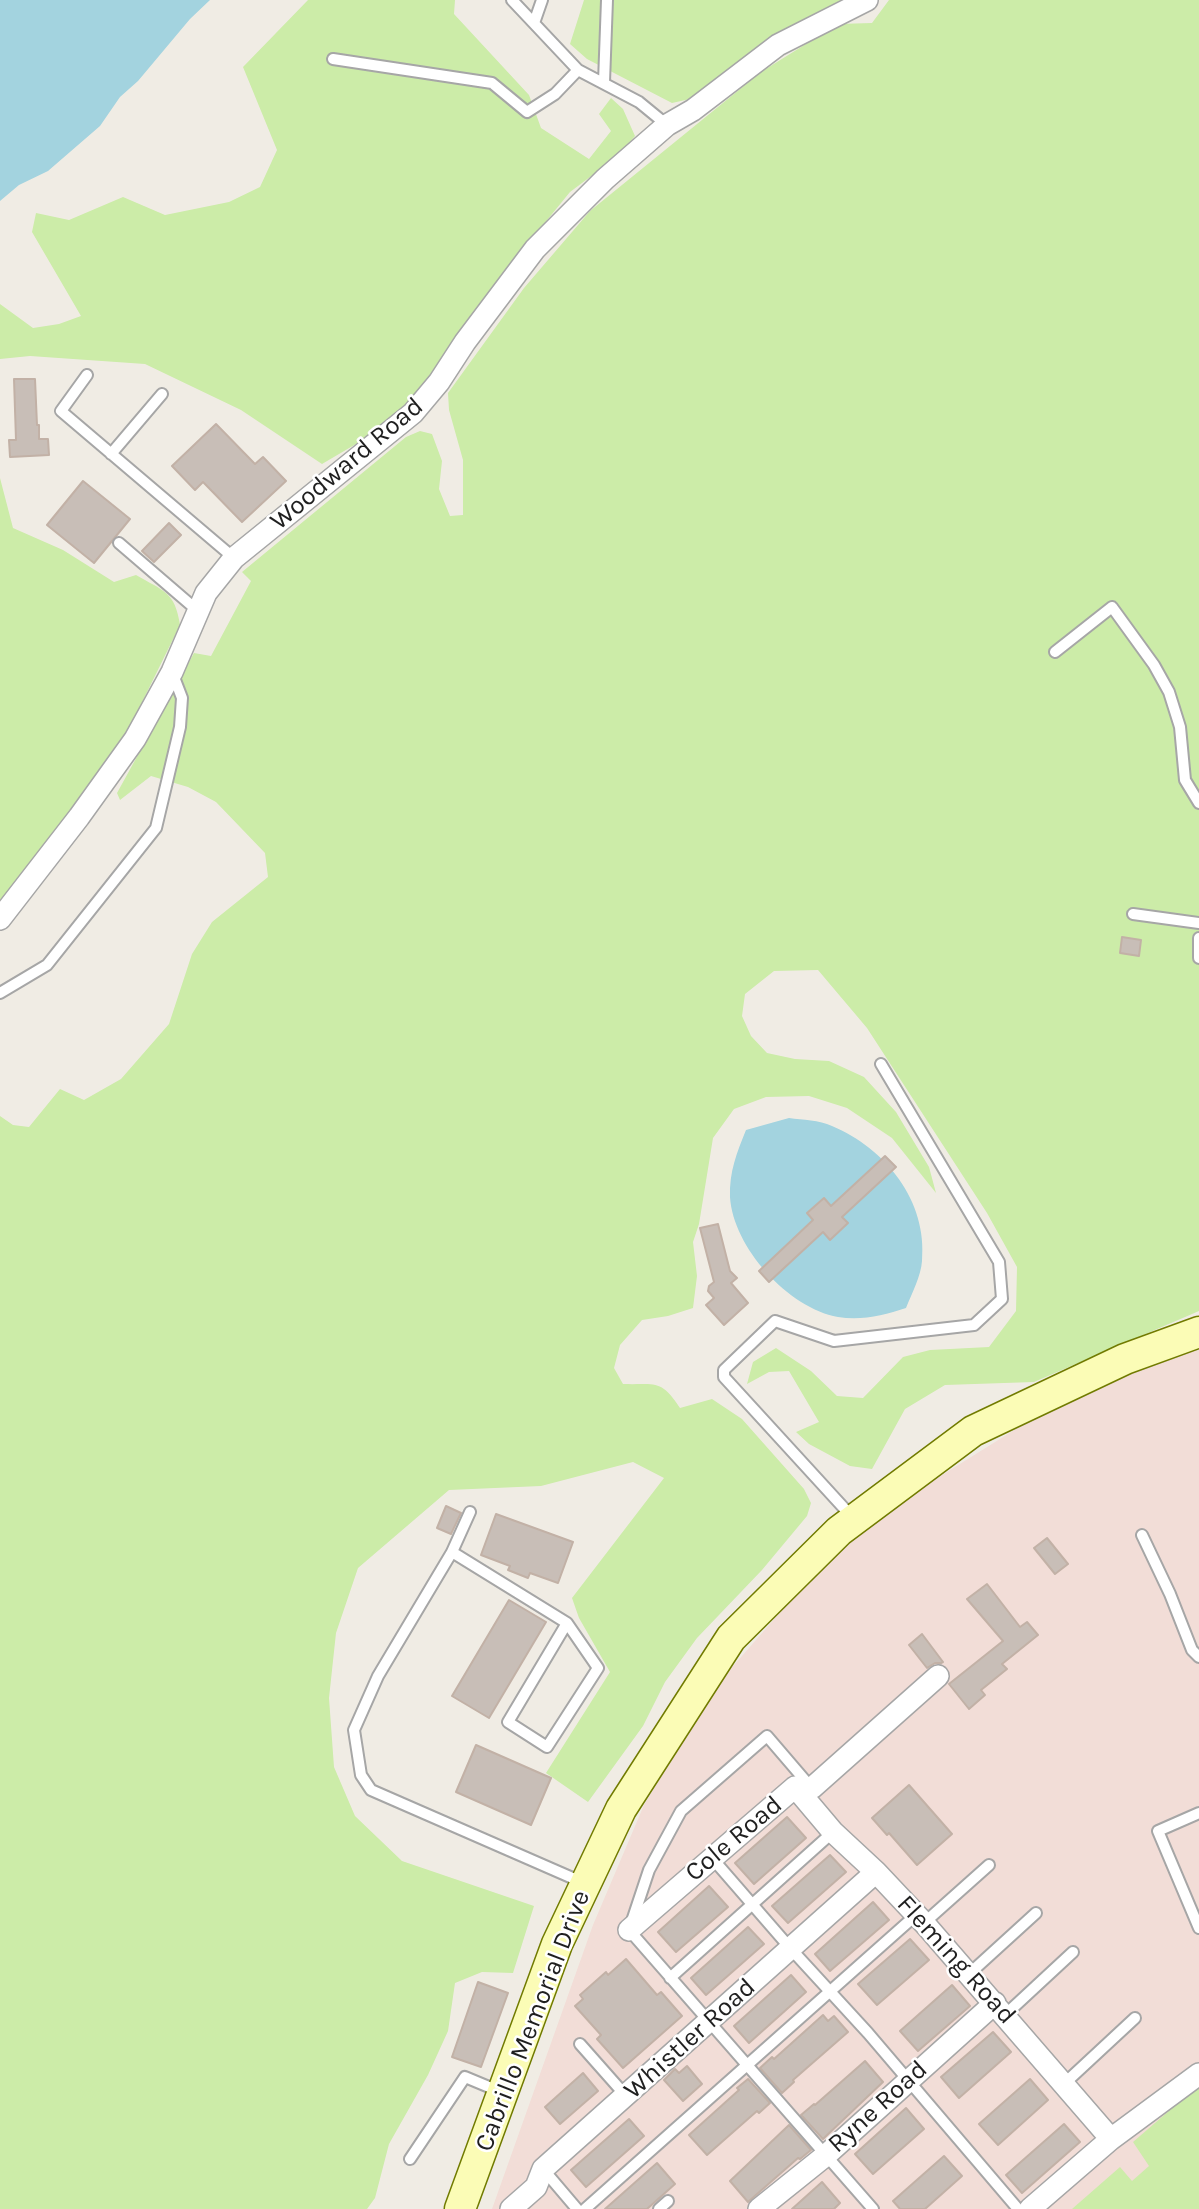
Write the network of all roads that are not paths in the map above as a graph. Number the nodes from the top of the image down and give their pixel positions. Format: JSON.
{"nodes":[{"id":1,"x":512,"y":0,"type":"edge"},
{"id":2,"x":542,"y":0,"type":"edge"},
{"id":3,"x":607,"y":0,"type":"edge"},
{"id":4,"x":867,"y":0,"type":"edge"},
{"id":5,"x":534,"y":23,"type":"junction"},
{"id":6,"x":334,"y":59,"type":"dead end"},
{"id":7,"x":578,"y":70,"type":"junction"},
{"id":8,"x":604,"y":82,"type":"junction"},
{"id":9,"x":667,"y":125,"type":"junction"},
{"id":10,"x":87,"y":375,"type":"dead end"},
{"id":11,"x":162,"y":394,"type":"dead end"},
{"id":12,"x":111,"y":454,"type":"junction"},
{"id":13,"x":119,"y":543,"type":"dead end"},
{"id":14,"x":234,"y":558,"type":"junction"},
{"id":15,"x":198,"y":611,"type":"junction"},
{"id":16,"x":1055,"y":652,"type":"dead end"},
{"id":17,"x":172,"y":672,"type":"junction"},
{"id":18,"x":1199,"y":803,"type":"edge"},
{"id":19,"x":1133,"y":914,"type":"dead end"},
{"id":20,"x":0,"y":919,"type":"edge"},
{"id":21,"x":1199,"y":923,"type":"edge"},
{"id":22,"x":1199,"y":938,"type":"edge"},
{"id":23,"x":1199,"y":958,"type":"edge"},
{"id":24,"x":0,"y":993,"type":"edge"},
{"id":25,"x":881,"y":1064,"type":"dead end"},
{"id":26,"x":1199,"y":1332,"type":"edge"},
{"id":27,"x":470,"y":1512,"type":"dead end"},
{"id":28,"x":854,"y":1519,"type":"junction"},
{"id":29,"x":1142,"y":1535,"type":"dead end"},
{"id":30,"x":452,"y":1552,"type":"junction"},
{"id":31,"x":567,"y":1623,"type":"junction"},
{"id":32,"x":1199,"y":1657,"type":"edge"},
{"id":33,"x":938,"y":1676,"type":"dead end"},
{"id":34,"x":803,"y":1788,"type":"junction"},
{"id":35,"x":1199,"y":1813,"type":"edge"},
{"id":36,"x":833,"y":1832,"type":"junction"},
{"id":37,"x":712,"y":1858,"type":"junction"},
{"id":38,"x":989,"y":1865,"type":"dead end"},
{"id":39,"x":876,"y":1872,"type":"junction"},
{"id":40,"x":587,"y":1884,"type":"junction"},
{"id":41,"x":752,"y":1904,"type":"junction"},
{"id":42,"x":1037,"y":1913,"type":"dead end"},
{"id":43,"x":920,"y":1919,"type":"junction"},
{"id":44,"x":1199,"y":1928,"type":"edge"},
{"id":45,"x":629,"y":1930,"type":"junction"},
{"id":46,"x":791,"y":1949,"type":"junction"},
{"id":47,"x":1073,"y":1952,"type":"dead end"},
{"id":48,"x":970,"y":1974,"type":"junction"},
{"id":49,"x":670,"y":1978,"type":"junction"},
{"id":50,"x":830,"y":1992,"type":"junction"},
{"id":51,"x":1000,"y":2009,"type":"junction"},
{"id":52,"x":1135,"y":2018,"type":"dead end"},
{"id":53,"x":710,"y":2023,"type":"junction"},
{"id":54,"x":580,"y":2044,"type":"dead end"},
{"id":55,"x":747,"y":2066,"type":"junction"},
{"id":56,"x":1199,"y":2074,"type":"edge"},
{"id":57,"x":907,"y":2081,"type":"junction"},
{"id":58,"x":1065,"y":2083,"type":"junction"},
{"id":59,"x":503,"y":2093,"type":"junction"},
{"id":60,"x":626,"y":2096,"type":"junction"},
{"id":61,"x":1111,"y":2139,"type":"junction"},
{"id":62,"x":825,"y":2156,"type":"junction"},
{"id":63,"x":410,"y":2159,"type":"dead end"},
{"id":64,"x":543,"y":2169,"type":"junction"},
{"id":65,"x":668,"y":2200,"type":"dead end"},
{"id":66,"x":577,"y":2208,"type":"edge"},
{"id":67,"x":460,"y":2209,"type":"edge"},
{"id":68,"x":511,"y":2209,"type":"edge"},
{"id":69,"x":659,"y":2209,"type":"edge"},
{"id":70,"x":760,"y":2209,"type":"edge"},
{"id":71,"x":873,"y":2209,"type":"edge"},
{"id":72,"x":1018,"y":2209,"type":"edge"},
{"id":73,"x":1030,"y":2209,"type":"edge"}],
"edges":[{"from":1,"to":5,"type":"lane"},
{"from":2,"to":5,"type":"lane"},
{"from":3,"to":8,"type":"lane"},
{"from":4,"to":9,"type":"street","name":"Woodward Road"},
{"from":5,"to":7,"type":"lane"},
{"from":6,"to":7,"type":"lane"},
{"from":7,"to":8,"type":"lane"},
{"from":8,"to":9,"type":"lane"},
{"from":9,"to":14,"type":"street","name":"Woodward Road"},
{"from":10,"to":12,"type":"lane"},
{"from":11,"to":12,"type":"lane"},
{"from":12,"to":14,"type":"lane"},
{"from":13,"to":15,"type":"lane"},
{"from":14,"to":15,"type":"street","name":"Woodward Road"},
{"from":15,"to":17,"type":"street","name":"Woodward Road"},
{"from":16,"to":18,"type":"lane"},
{"from":17,"to":20,"type":"street","name":"Woodward Road"},
{"from":17,"to":24,"type":"lane"},
{"from":19,"to":21,"type":"lane"},
{"from":22,"to":23,"type":"lane"},
{"from":25,"to":28,"type":"lane"},
{"from":26,"to":28,"type":"main road","name":"Cabrillo Memorial Drive"},
{"from":27,"to":30,"type":"lane"},
{"from":28,"to":40,"type":"main road","name":"Cabrillo Memorial Drive"},
{"from":29,"to":32,"type":"lane"},
{"from":30,"to":31,"type":"lane"},
{"from":30,"to":40,"type":"lane"},
{"from":31,"to":31,"type":"lane"},
{"from":33,"to":34,"type":"street","name":"Cole Road"},
{"from":34,"to":36,"type":"street","name":"Fleming Road"},
{"from":34,"to":37,"type":"street","name":"Cole Road"},
{"from":34,"to":45,"type":"lane"},
{"from":35,"to":44,"type":"lane"},
{"from":36,"to":39,"type":"street","name":"Fleming Road"},
{"from":36,"to":41,"type":"lane"},
{"from":37,"to":41,"type":"lane"},
{"from":37,"to":45,"type":"street","name":"Cole Road"},
{"from":38,"to":43,"type":"lane"},
{"from":39,"to":43,"type":"street","name":"Fleming Road"},
{"from":39,"to":46,"type":"street","name":"Whistler Road"},
{"from":40,"to":59,"type":"main road","name":"Cabrillo Memorial Drive"},
{"from":41,"to":46,"type":"lane"},
{"from":41,"to":49,"type":"lane"},
{"from":42,"to":48,"type":"lane"},
{"from":43,"to":48,"type":"street","name":"Fleming Road"},
{"from":43,"to":50,"type":"lane"},
{"from":45,"to":49,"type":"lane"},
{"from":46,"to":50,"type":"lane"},
{"from":46,"to":53,"type":"street","name":"Whistler Road"},
{"from":47,"to":51,"type":"lane"},
{"from":48,"to":51,"type":"street","name":"Fleming Road"},
{"from":49,"to":53,"type":"lane"},
{"from":50,"to":55,"type":"lane"},
{"from":50,"to":57,"type":"lane"},
{"from":51,"to":57,"type":"street","name":"Ryne Road"},
{"from":51,"to":58,"type":"street","name":"Fleming Road"},
{"from":52,"to":58,"type":"lane"},
{"from":53,"to":55,"type":"lane"},
{"from":53,"to":60,"type":"street","name":"Whistler Road"},
{"from":54,"to":60,"type":"lane"},
{"from":55,"to":62,"type":"lane"},
{"from":55,"to":66,"type":"lane"},
{"from":56,"to":61,"type":"street"},
{"from":57,"to":62,"type":"street","name":"Ryne Road"},
{"from":57,"to":72,"type":"lane"},
{"from":58,"to":61,"type":"street","name":"Fleming Road"},
{"from":59,"to":63,"type":"lane"},
{"from":59,"to":67,"type":"main road","name":"Cabrillo Memorial Drive"},
{"from":60,"to":64,"type":"street","name":"Whistler Road"},
{"from":61,"to":73,"type":"street"},
{"from":62,"to":70,"type":"street","name":"Ryne Road"},
{"from":62,"to":71,"type":"lane"},
{"from":64,"to":66,"type":"lane"},
{"from":64,"to":68,"type":"street","name":"Whistler Road"},
{"from":65,"to":69,"type":"lane"}]}
